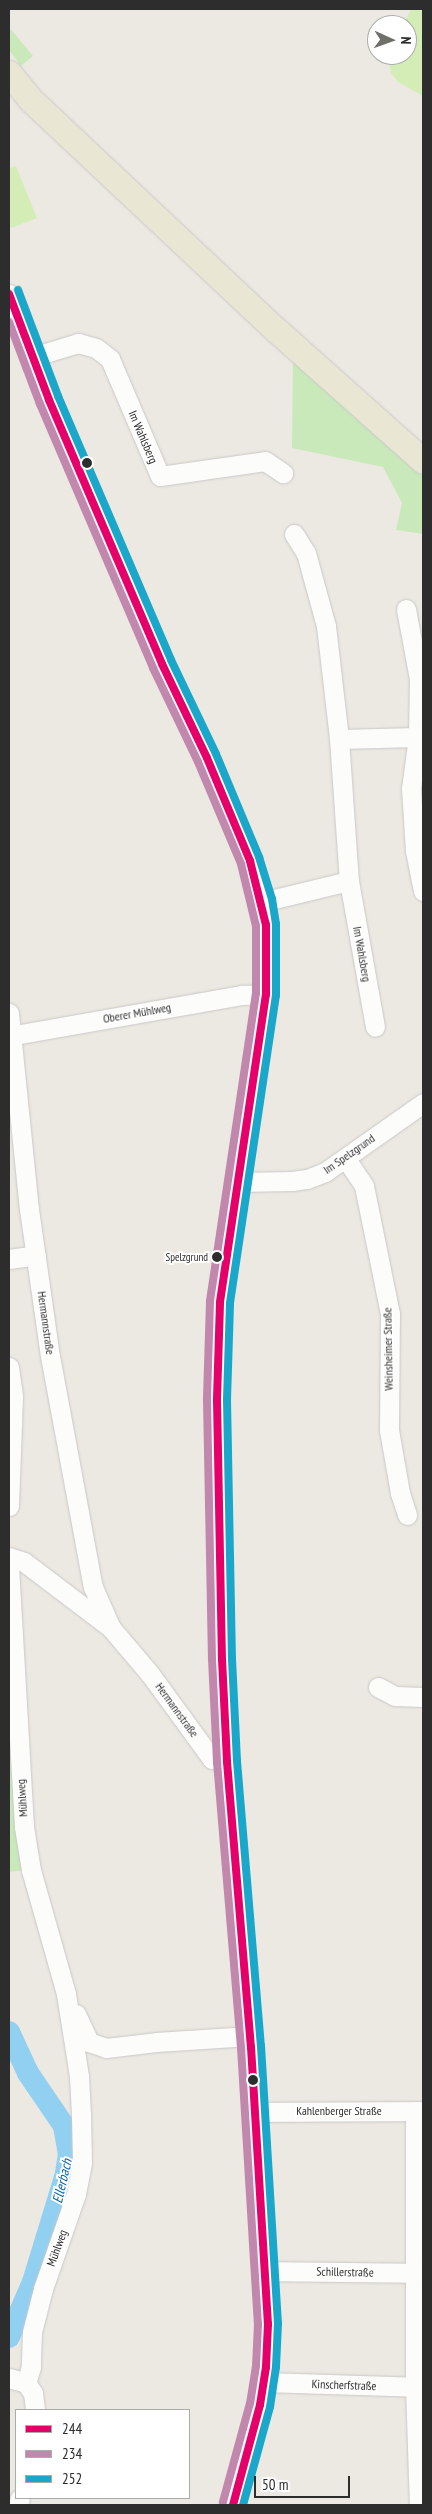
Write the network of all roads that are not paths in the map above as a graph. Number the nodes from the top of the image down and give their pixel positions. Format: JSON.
{"nodes":[{"id":1,"x":9,"y":73,"type":"edge"},
{"id":2,"x":9,"y":294,"type":"edge"},
{"id":3,"x":32,"y":357,"type":"junction"},
{"id":4,"x":423,"y":460,"type":"edge"},
{"id":5,"x":283,"y":473,"type":"dead end"},
{"id":6,"x":294,"y":534,"type":"dead end"},
{"id":7,"x":406,"y":609,"type":"dead end"},
{"id":8,"x":418,"y":737,"type":"junction"},
{"id":9,"x":340,"y":739,"type":"junction"},
{"id":10,"x":350,"y":881,"type":"junction"},
{"id":11,"x":423,"y":890,"type":"edge"},
{"id":12,"x":262,"y":902,"type":"junction"},
{"id":13,"x":266,"y":994,"type":"junction"},
{"id":14,"x":9,"y":1013,"type":"edge"},
{"id":15,"x":376,"y":1027,"type":"dead end"},
{"id":16,"x":10,"y":1036,"type":"edge"},
{"id":17,"x":423,"y":1103,"type":"edge"},
{"id":18,"x":346,"y":1159,"type":"junction"},
{"id":19,"x":236,"y":1182,"type":"junction"},
{"id":20,"x":36,"y":1255,"type":"junction"},
{"id":21,"x":9,"y":1260,"type":"edge"},
{"id":22,"x":9,"y":1367,"type":"edge"},
{"id":23,"x":9,"y":1506,"type":"edge"},
{"id":24,"x":407,"y":1514,"type":"dead end"},
{"id":25,"x":9,"y":1556,"type":"edge"},
{"id":26,"x":9,"y":1566,"type":"edge"},
{"id":27,"x":111,"y":1628,"type":"junction"},
{"id":28,"x":378,"y":1687,"type":"dead end"},
{"id":29,"x":423,"y":1697,"type":"edge"},
{"id":30,"x":227,"y":1762,"type":"junction"},
{"id":31,"x":66,"y":1994,"type":"junction"},
{"id":32,"x":250,"y":2036,"type":"junction"},
{"id":33,"x":419,"y":2111,"type":"edge"},
{"id":34,"x":255,"y":2112,"type":"junction"},
{"id":35,"x":266,"y":2271,"type":"junction"},
{"id":36,"x":419,"y":2273,"type":"edge"},
{"id":37,"x":17,"y":2380,"type":"edge"},
{"id":38,"x":264,"y":2382,"type":"junction"},
{"id":39,"x":419,"y":2387,"type":"edge"},
{"id":40,"x":35,"y":2409,"type":"edge"},
{"id":41,"x":233,"y":2505,"type":"edge"},
{"id":42,"x":419,"y":2505,"type":"edge"}],
"edges":[{"from":1,"to":4,"type":"main road"},
{"from":2,"to":3,"type":"street"},
{"from":3,"to":5,"type":"street","name":"Im Wahlsberg"},
{"from":3,"to":12,"type":"street"},
{"from":6,"to":9,"type":"street","name":"Im Wahlsberg"},
{"from":7,"to":8,"type":"street"},
{"from":8,"to":9,"type":"street"},
{"from":8,"to":11,"type":"street"},
{"from":9,"to":10,"type":"street","name":"Im Wahlsberg"},
{"from":10,"to":12,"type":"street"},
{"from":10,"to":15,"type":"street","name":"Im Wahlsberg"},
{"from":12,"to":13,"type":"street"},
{"from":13,"to":16,"type":"street","name":"Oberer Mühlweg"},
{"from":13,"to":19,"type":"street"},
{"from":14,"to":16,"type":"street","name":"Hermannstraße"},
{"from":16,"to":20,"type":"street","name":"Hermannstraße"},
{"from":17,"to":18,"type":"street","name":"Im Spelzgrund"},
{"from":18,"to":19,"type":"street","name":"Im Spelzgrund"},
{"from":18,"to":24,"type":"street","name":"Weinsheimer Straße"},
{"from":19,"to":30,"type":"street"},
{"from":20,"to":21,"type":"street"},
{"from":20,"to":27,"type":"street","name":"Hermannstraße"},
{"from":22,"to":23,"type":"street"},
{"from":25,"to":27,"type":"street","name":"Hermannstraße"},
{"from":26,"to":31,"type":"street","name":"Mühlweg"},
{"from":27,"to":30,"type":"street","name":"Hermannstraße"},
{"from":28,"to":29,"type":"street"},
{"from":30,"to":32,"type":"street"},
{"from":31,"to":32,"type":"street","name":"Mühlweg"},
{"from":31,"to":37,"type":"street","name":"Mühlweg"},
{"from":32,"to":34,"type":"street"},
{"from":33,"to":34,"type":"street","name":"Kahlenberger Straße"},
{"from":33,"to":36,"type":"street"},
{"from":34,"to":35,"type":"street"},
{"from":35,"to":36,"type":"street","name":"Schillerstraße"},
{"from":35,"to":38,"type":"street"},
{"from":36,"to":39,"type":"street"},
{"from":37,"to":40,"type":"street"},
{"from":38,"to":39,"type":"street","name":"Kinscherfstraße"},
{"from":38,"to":41,"type":"street"},
{"from":39,"to":42,"type":"street"}]}
